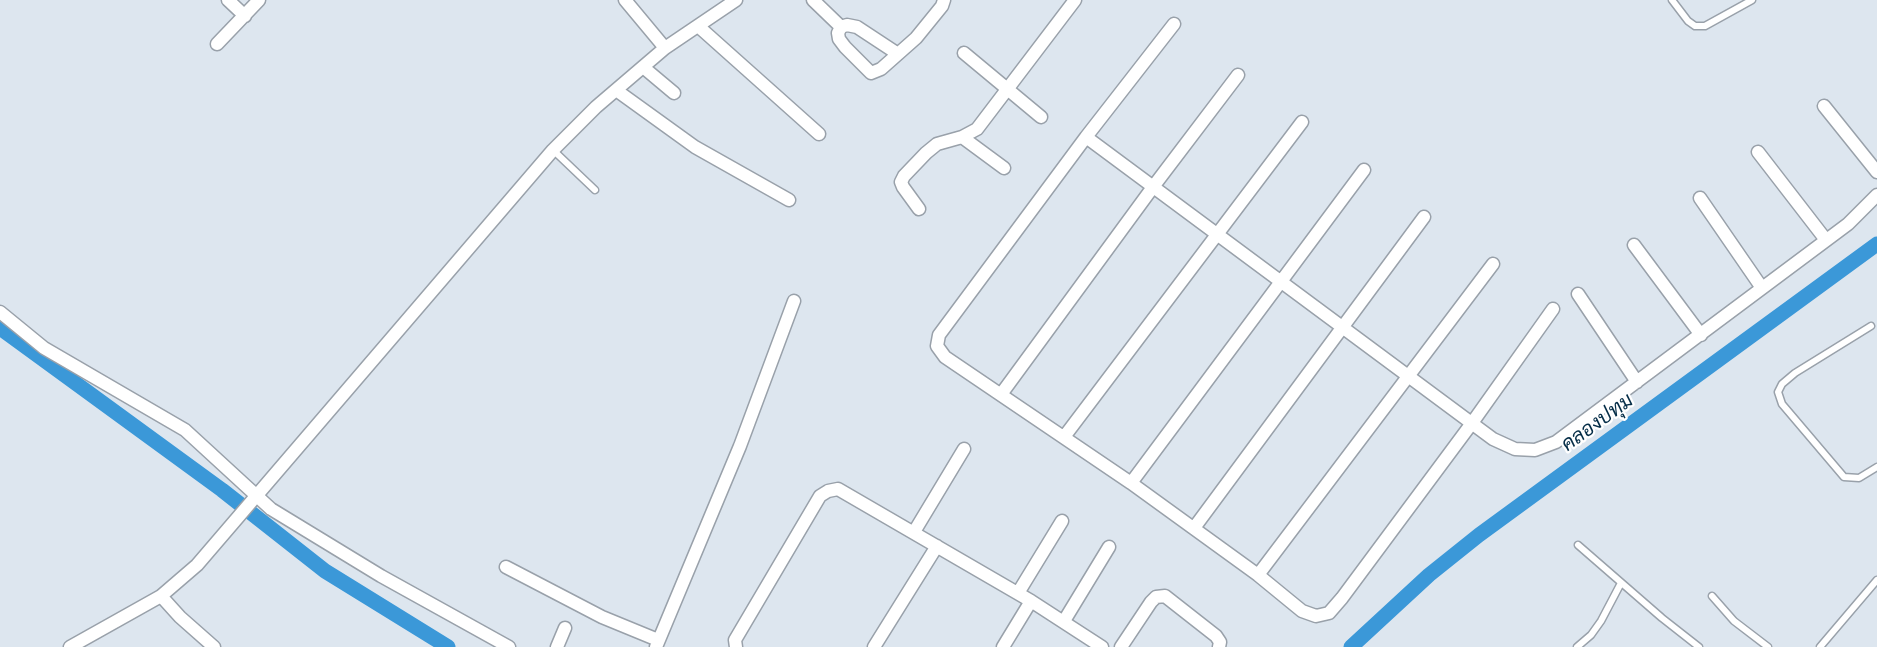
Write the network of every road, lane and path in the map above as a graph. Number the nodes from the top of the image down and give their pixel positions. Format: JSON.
{"nodes":[{"id":1,"x":228,"y":0,"type":"edge"},
{"id":2,"x":259,"y":0,"type":"edge"},
{"id":3,"x":625,"y":0,"type":"edge"},
{"id":4,"x":736,"y":0,"type":"edge"},
{"id":5,"x":813,"y":0,"type":"edge"},
{"id":6,"x":944,"y":0,"type":"edge"},
{"id":7,"x":1075,"y":0,"type":"edge"},
{"id":8,"x":1672,"y":0,"type":"edge"},
{"id":9,"x":1752,"y":0,"type":"edge"},
{"id":10,"x":245,"y":16,"type":"junction"},
{"id":11,"x":1174,"y":24,"type":"dead end"},
{"id":12,"x":698,"y":26,"type":"junction"},
{"id":13,"x":841,"y":27,"type":"junction"},
{"id":14,"x":218,"y":44,"type":"dead end"},
{"id":15,"x":665,"y":48,"type":"junction"},
{"id":16,"x":964,"y":53,"type":"dead end"},
{"id":17,"x":898,"y":54,"type":"junction"},
{"id":18,"x":643,"y":67,"type":"junction"},
{"id":19,"x":1238,"y":75,"type":"dead end"},
{"id":20,"x":1009,"y":88,"type":"junction"},
{"id":21,"x":616,"y":90,"type":"junction"},
{"id":22,"x":674,"y":93,"type":"dead end"},
{"id":23,"x":1824,"y":106,"type":"dead end"},
{"id":24,"x":1041,"y":117,"type":"dead end"},
{"id":25,"x":1302,"y":122,"type":"dead end"},
{"id":26,"x":819,"y":134,"type":"dead end"},
{"id":27,"x":962,"y":137,"type":"junction"},
{"id":28,"x":1086,"y":137,"type":"junction"},
{"id":29,"x":553,"y":150,"type":"junction"},
{"id":30,"x":1758,"y":152,"type":"dead end"},
{"id":31,"x":1004,"y":168,"type":"dead end"},
{"id":32,"x":1364,"y":170,"type":"dead end"},
{"id":33,"x":1877,"y":172,"type":"edge"},
{"id":34,"x":1153,"y":187,"type":"junction"},
{"id":35,"x":595,"y":190,"type":"dead end"},
{"id":36,"x":1877,"y":195,"type":"edge"},
{"id":37,"x":1700,"y":198,"type":"dead end"},
{"id":38,"x":789,"y":200,"type":"dead end"},
{"id":39,"x":919,"y":209,"type":"dead end"},
{"id":40,"x":1424,"y":217,"type":"dead end"},
{"id":41,"x":1217,"y":234,"type":"junction"},
{"id":42,"x":1826,"y":240,"type":"junction"},
{"id":43,"x":1634,"y":245,"type":"dead end"},
{"id":44,"x":1493,"y":264,"type":"dead end"},
{"id":45,"x":1281,"y":281,"type":"junction"},
{"id":46,"x":1762,"y":288,"type":"junction"},
{"id":47,"x":1578,"y":294,"type":"dead end"},
{"id":48,"x":795,"y":301,"type":"dead end"},
{"id":49,"x":1553,"y":309,"type":"dead end"},
{"id":50,"x":0,"y":312,"type":"edge"},
{"id":51,"x":1342,"y":326,"type":"junction"},
{"id":52,"x":1871,"y":326,"type":"dead end"},
{"id":53,"x":1701,"y":335,"type":"junction"},
{"id":54,"x":1408,"y":376,"type":"junction"},
{"id":55,"x":1637,"y":381,"type":"junction"},
{"id":56,"x":1002,"y":393,"type":"junction"},
{"id":57,"x":1472,"y":423,"type":"junction"},
{"id":58,"x":1064,"y":437,"type":"junction"},
{"id":59,"x":964,"y":449,"type":"dead end"},
{"id":60,"x":1877,"y":467,"type":"edge"},
{"id":61,"x":1131,"y":483,"type":"junction"},
{"id":62,"x":254,"y":498,"type":"junction"},
{"id":63,"x":1062,"y":521,"type":"dead end"},
{"id":64,"x":1194,"y":528,"type":"junction"},
{"id":65,"x":914,"y":532,"type":"junction"},
{"id":66,"x":1578,"y":545,"type":"dead end"},
{"id":67,"x":937,"y":546,"type":"junction"},
{"id":68,"x":1109,"y":547,"type":"dead end"},
{"id":69,"x":506,"y":567,"type":"dead end"},
{"id":70,"x":1258,"y":575,"type":"junction"},
{"id":71,"x":1877,"y":580,"type":"edge"},
{"id":72,"x":1622,"y":583,"type":"junction"},
{"id":73,"x":1018,"y":593,"type":"junction"},
{"id":74,"x":161,"y":596,"type":"junction"},
{"id":75,"x":1712,"y":596,"type":"dead end"},
{"id":76,"x":1031,"y":601,"type":"junction"},
{"id":77,"x":1064,"y":621,"type":"junction"},
{"id":78,"x":565,"y":628,"type":"dead end"},
{"id":79,"x":657,"y":644,"type":"edge"},
{"id":80,"x":70,"y":647,"type":"edge"},
{"id":81,"x":214,"y":647,"type":"edge"},
{"id":82,"x":509,"y":647,"type":"edge"},
{"id":83,"x":557,"y":647,"type":"edge"},
{"id":84,"x":736,"y":647,"type":"edge"},
{"id":85,"x":874,"y":647,"type":"edge"},
{"id":86,"x":1003,"y":647,"type":"edge"},
{"id":87,"x":1102,"y":647,"type":"edge"},
{"id":88,"x":1121,"y":647,"type":"edge"},
{"id":89,"x":1219,"y":647,"type":"edge"},
{"id":90,"x":1577,"y":647,"type":"edge"},
{"id":91,"x":1699,"y":647,"type":"edge"},
{"id":92,"x":1768,"y":647,"type":"edge"},
{"id":93,"x":1820,"y":647,"type":"edge"}],
"edges":[{"from":1,"to":10,"type":"street"},
{"from":2,"to":10,"type":"street"},
{"from":3,"to":15,"type":"street"},
{"from":4,"to":12,"type":"street"},
{"from":5,"to":13,"type":"street"},
{"from":6,"to":17,"type":"street"},
{"from":7,"to":20,"type":"street"},
{"from":8,"to":9,"type":"lane"},
{"from":10,"to":14,"type":"street"},
{"from":11,"to":28,"type":"street"},
{"from":12,"to":15,"type":"street"},
{"from":12,"to":26,"type":"street"},
{"from":13,"to":17,"type":"street"},
{"from":13,"to":17,"type":"street"},
{"from":15,"to":18,"type":"street"},
{"from":16,"to":20,"type":"street"},
{"from":18,"to":21,"type":"street"},
{"from":18,"to":22,"type":"street"},
{"from":19,"to":34,"type":"street"},
{"from":20,"to":24,"type":"street"},
{"from":20,"to":27,"type":"street"},
{"from":21,"to":29,"type":"street"},
{"from":21,"to":38,"type":"street"},
{"from":23,"to":33,"type":"street"},
{"from":25,"to":41,"type":"street"},
{"from":27,"to":31,"type":"street"},
{"from":27,"to":39,"type":"street"},
{"from":28,"to":34,"type":"street"},
{"from":28,"to":56,"type":"street"},
{"from":29,"to":35,"type":"lane"},
{"from":29,"to":62,"type":"street"},
{"from":30,"to":42,"type":"street"},
{"from":32,"to":45,"type":"street"},
{"from":34,"to":41,"type":"street"},
{"from":34,"to":56,"type":"street"},
{"from":36,"to":42,"type":"street"},
{"from":37,"to":46,"type":"street"},
{"from":40,"to":51,"type":"street"},
{"from":41,"to":45,"type":"street"},
{"from":41,"to":58,"type":"street"},
{"from":42,"to":46,"type":"street"},
{"from":43,"to":53,"type":"street"},
{"from":44,"to":54,"type":"street"},
{"from":45,"to":51,"type":"street"},
{"from":45,"to":61,"type":"street"},
{"from":46,"to":53,"type":"street"},
{"from":47,"to":55,"type":"street"},
{"from":48,"to":79,"type":"street"},
{"from":49,"to":57,"type":"street"},
{"from":50,"to":62,"type":"street"},
{"from":51,"to":54,"type":"street"},
{"from":51,"to":64,"type":"street"},
{"from":52,"to":60,"type":"lane"},
{"from":53,"to":55,"type":"street"},
{"from":54,"to":57,"type":"street"},
{"from":54,"to":70,"type":"street"},
{"from":55,"to":57,"type":"street"},
{"from":56,"to":58,"type":"street"},
{"from":57,"to":70,"type":"street"},
{"from":58,"to":61,"type":"street"},
{"from":59,"to":65,"type":"street"},
{"from":61,"to":64,"type":"street"},
{"from":62,"to":74,"type":"street"},
{"from":62,"to":82,"type":"street"},
{"from":63,"to":73,"type":"street"},
{"from":64,"to":70,"type":"street"},
{"from":65,"to":67,"type":"street"},
{"from":65,"to":84,"type":"street"},
{"from":66,"to":72,"type":"lane"},
{"from":67,"to":73,"type":"street"},
{"from":67,"to":85,"type":"street"},
{"from":68,"to":77,"type":"street"},
{"from":69,"to":79,"type":"street"},
{"from":71,"to":93,"type":"lane"},
{"from":72,"to":90,"type":"lane"},
{"from":72,"to":91,"type":"lane"},
{"from":73,"to":76,"type":"street"},
{"from":74,"to":80,"type":"street"},
{"from":74,"to":81,"type":"street"},
{"from":75,"to":92,"type":"lane"},
{"from":76,"to":77,"type":"street"},
{"from":76,"to":86,"type":"street"},
{"from":77,"to":87,"type":"street"},
{"from":78,"to":83,"type":"street"},
{"from":88,"to":89,"type":"street"}]}
